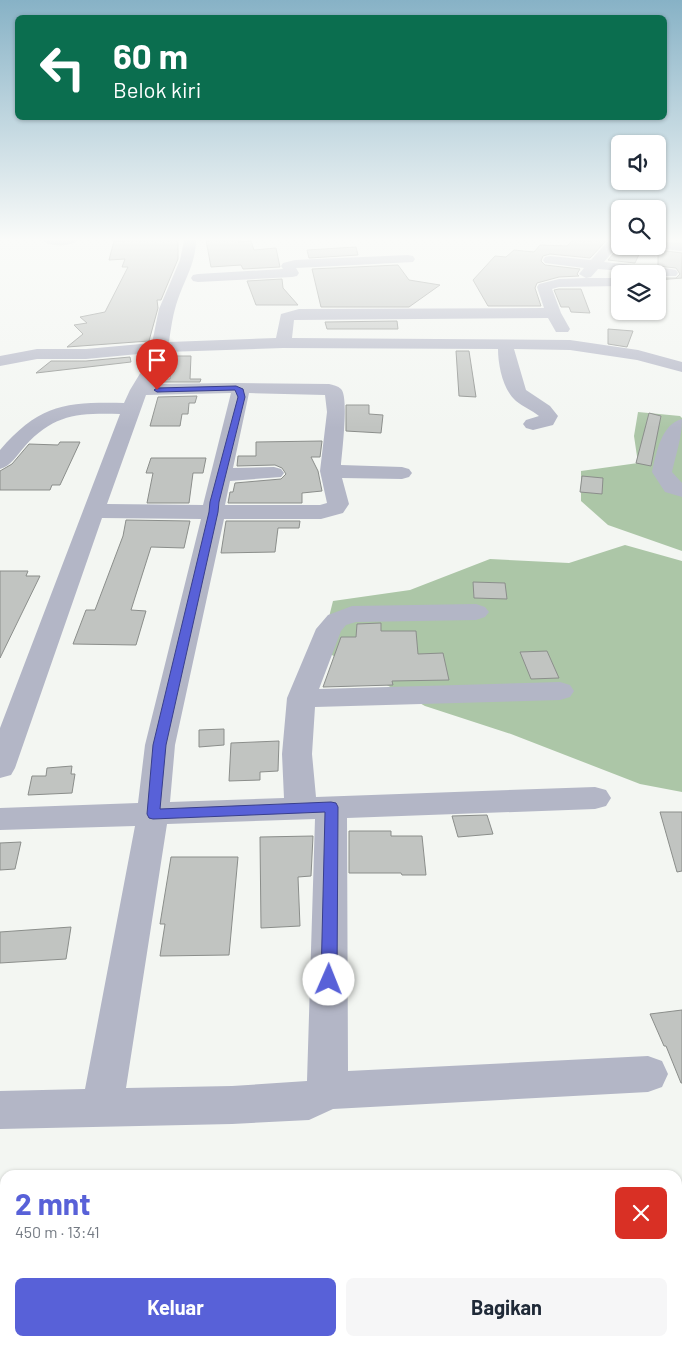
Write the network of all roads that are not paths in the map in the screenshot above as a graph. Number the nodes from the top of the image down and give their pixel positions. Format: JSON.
{"nodes":[{"id":1,"x":169,"y":303,"type":"edge"},
{"id":2,"x":184,"y":303,"type":"edge"},
{"id":3,"x":551,"y":303,"type":"edge"},
{"id":4,"x":553,"y":313,"type":"junction"},
{"id":5,"x":283,"y":343,"type":"junction"},
{"id":6,"x":573,"y":348,"type":"junction"},
{"id":7,"x":506,"y":350,"type":"junction"},
{"id":8,"x":163,"y":351,"type":"junction"},
{"id":9,"x":0,"y":361,"type":"edge"},
{"id":10,"x":682,"y":367,"type":"edge"},
{"id":11,"x":682,"y":373,"type":"edge"},
{"id":12,"x":236,"y":388,"type":"junction"},
{"id":13,"x":135,"y":399,"type":"junction"},
{"id":14,"x":533,"y":424,"type":"dead end"},
{"id":15,"x":682,"y":425,"type":"edge"},
{"id":16,"x":0,"y":463,"type":"edge"},
{"id":17,"x":330,"y":471,"type":"junction"},
{"id":18,"x":274,"y":473,"type":"dead end"},
{"id":19,"x":402,"y":473,"type":"dead end"},
{"id":20,"x":223,"y":475,"type":"junction"},
{"id":21,"x":682,"y":491,"type":"edge"},
{"id":22,"x":95,"y":512,"type":"junction"},
{"id":23,"x":214,"y":512,"type":"junction"},
{"id":24,"x":476,"y":612,"type":"dead end"},
{"id":25,"x":560,"y":691,"type":"dead end"},
{"id":26,"x":301,"y":698,"type":"junction"},
{"id":27,"x":0,"y":768,"type":"edge"},
{"id":28,"x":595,"y":798,"type":"dead end"},
{"id":29,"x":316,"y":808,"type":"junction"},
{"id":30,"x":153,"y":814,"type":"junction"},
{"id":31,"x":0,"y":819,"type":"edge"},
{"id":32,"x":648,"y":1074,"type":"dead end"},
{"id":33,"x":328,"y":1091,"type":"junction"},
{"id":34,"x":102,"y":1108,"type":"junction"},
{"id":35,"x":0,"y":1110,"type":"edge"}],
"edges":[{"from":1,"to":8,"type":"street"},
{"from":2,"to":8,"type":"street"},
{"from":3,"to":4,"type":"street"},
{"from":4,"to":5,"type":"street"},
{"from":4,"to":6,"type":"street"},
{"from":5,"to":6,"type":"street"},
{"from":5,"to":8,"type":"street"},
{"from":6,"to":7,"type":"street"},
{"from":6,"to":10,"type":"street"},
{"from":6,"to":11,"type":"street"},
{"from":7,"to":8,"type":"street"},
{"from":7,"to":14,"type":"street"},
{"from":8,"to":9,"type":"street"},
{"from":8,"to":13,"type":"street"},
{"from":12,"to":13,"type":"street"},
{"from":12,"to":17,"type":"street"},
{"from":12,"to":20,"type":"street"},
{"from":13,"to":16,"type":"street"},
{"from":13,"to":22,"type":"street"},
{"from":15,"to":21,"type":"street"},
{"from":17,"to":19,"type":"street"},
{"from":17,"to":23,"type":"street"},
{"from":18,"to":20,"type":"street"},
{"from":20,"to":23,"type":"street"},
{"from":22,"to":23,"type":"street"},
{"from":22,"to":27,"type":"street"},
{"from":23,"to":30,"type":"street"},
{"from":24,"to":26,"type":"street"},
{"from":25,"to":26,"type":"street"},
{"from":26,"to":29,"type":"street"},
{"from":28,"to":29,"type":"street"},
{"from":29,"to":30,"type":"street"},
{"from":29,"to":33,"type":"street"},
{"from":30,"to":31,"type":"street"},
{"from":30,"to":34,"type":"street"},
{"from":32,"to":33,"type":"street"},
{"from":33,"to":34,"type":"street"},
{"from":34,"to":35,"type":"street"}]}
